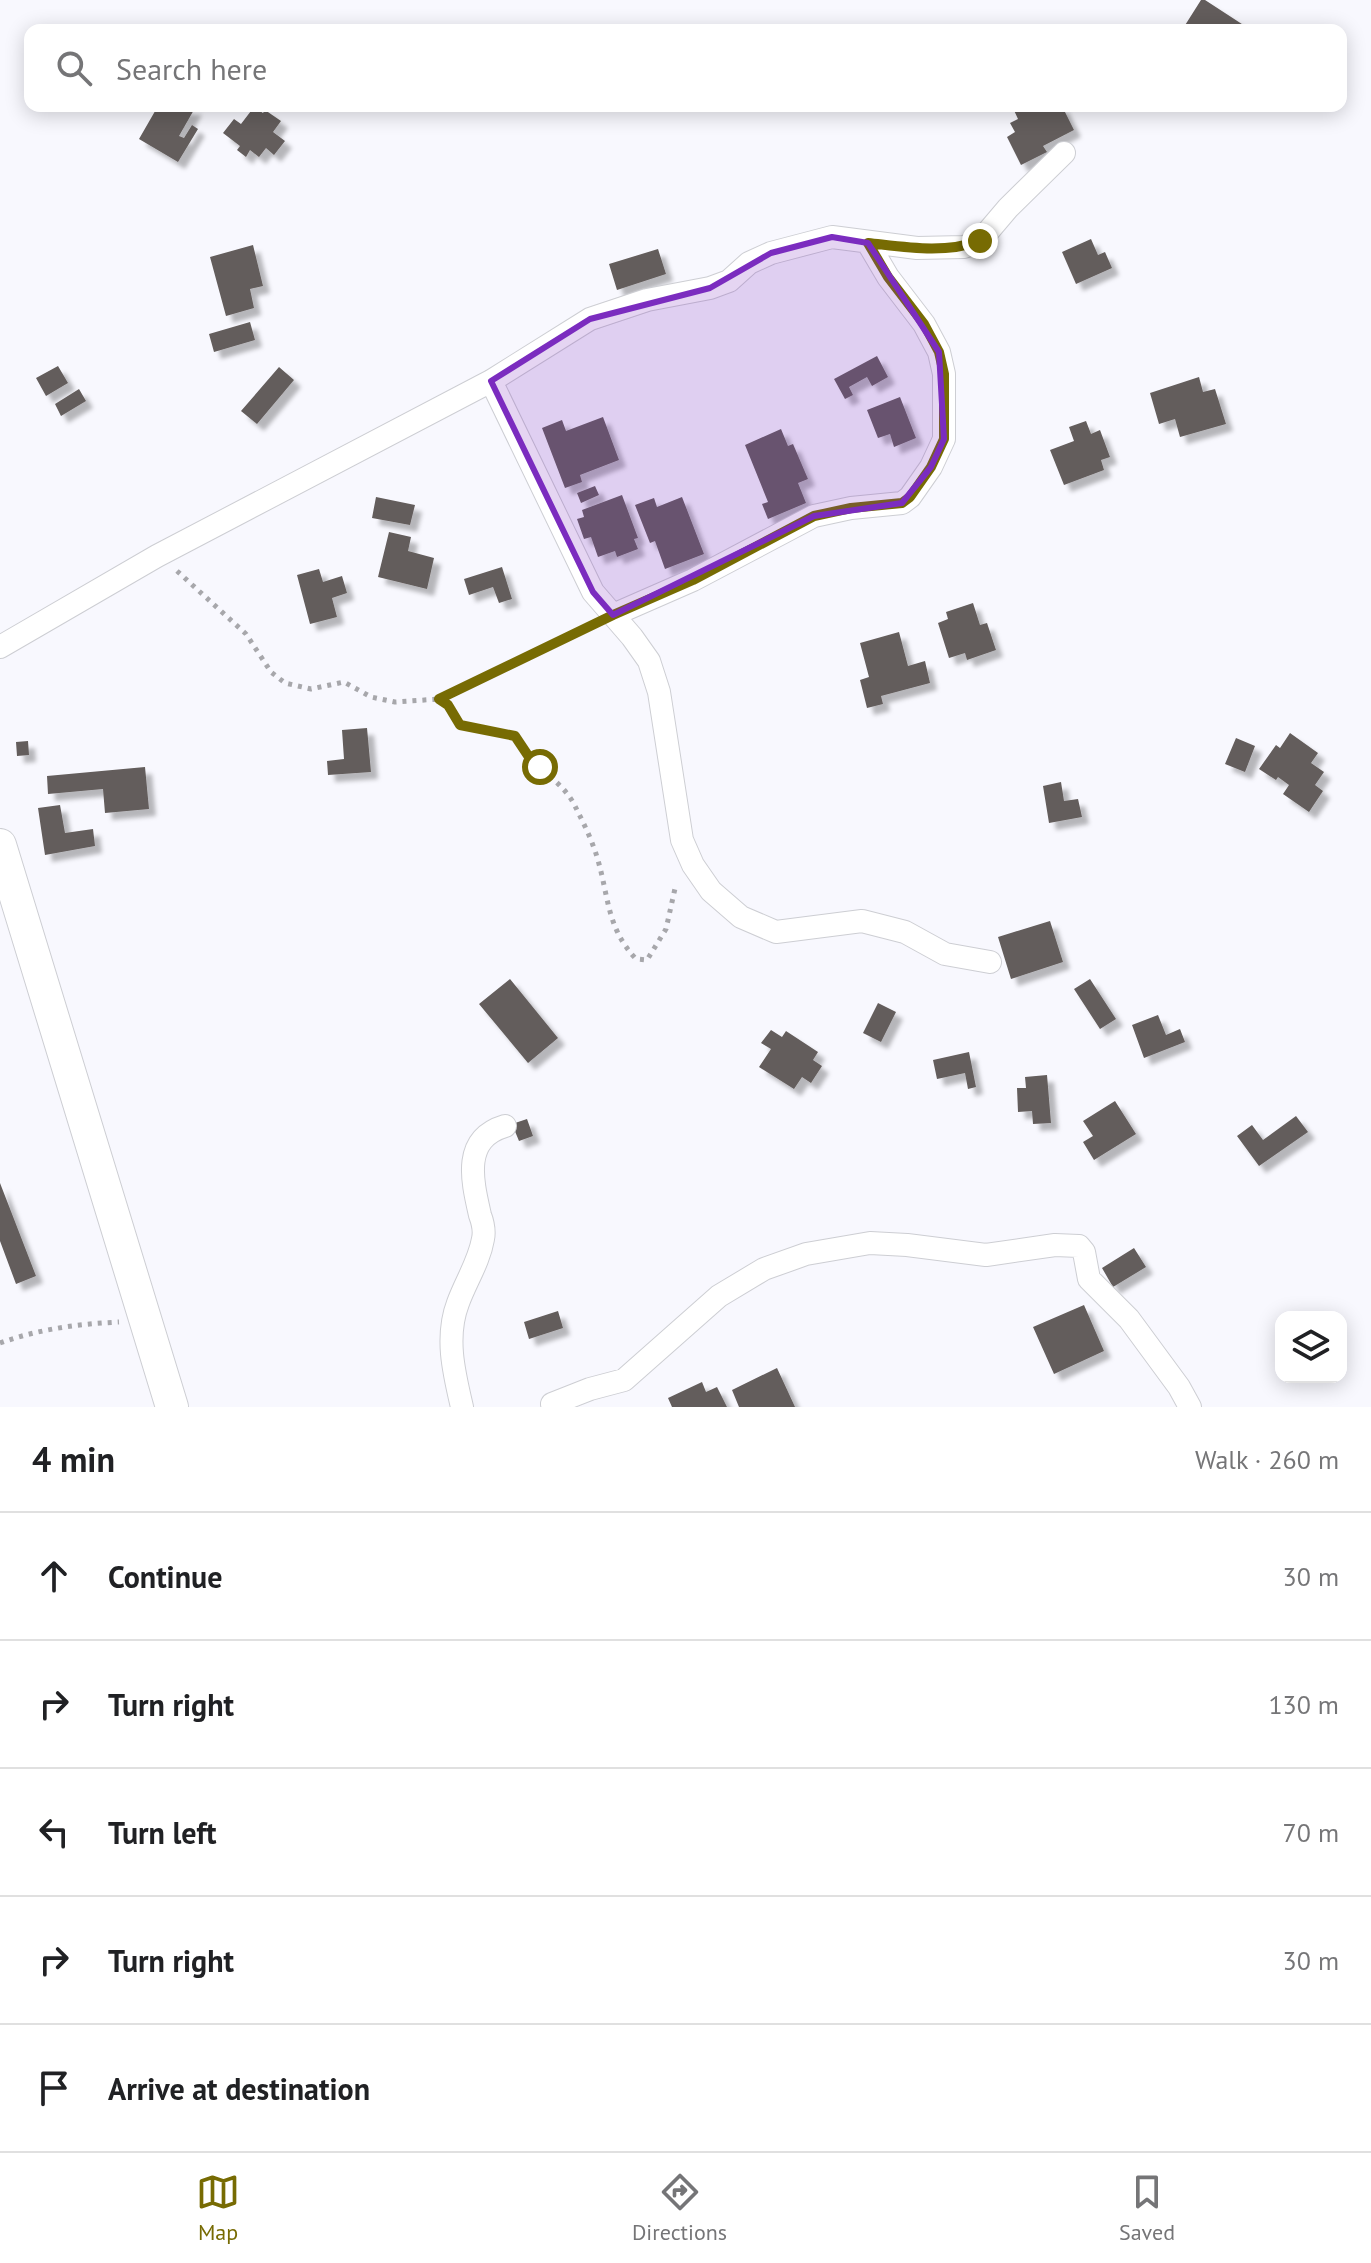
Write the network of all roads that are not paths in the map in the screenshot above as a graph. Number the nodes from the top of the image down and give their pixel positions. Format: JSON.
{"nodes":[{"id":1,"x":1064,"y":153,"type":"dead end"},
{"id":2,"x":868,"y":243,"type":"junction"},
{"id":3,"x":491,"y":381,"type":"junction"},
{"id":4,"x":613,"y":615,"type":"junction"},
{"id":5,"x":0,"y":647,"type":"edge"},
{"id":6,"x":0,"y":845,"type":"edge"},
{"id":7,"x":990,"y":962,"type":"dead end"},
{"id":8,"x":505,"y":1126,"type":"dead end"},
{"id":9,"x":556,"y":1406,"type":"edge"},
{"id":10,"x":172,"y":1407,"type":"edge"},
{"id":11,"x":462,"y":1407,"type":"edge"},
{"id":12,"x":1190,"y":1407,"type":"edge"}],
"edges":[{"from":1,"to":2,"type":"street"},
{"from":2,"to":3,"type":"street"},
{"from":2,"to":4,"type":"street"},
{"from":3,"to":4,"type":"street"},
{"from":3,"to":5,"type":"street"},
{"from":4,"to":7,"type":"street"},
{"from":6,"to":10,"type":"main road"},
{"from":8,"to":11,"type":"street"},
{"from":9,"to":12,"type":"street"}]}
